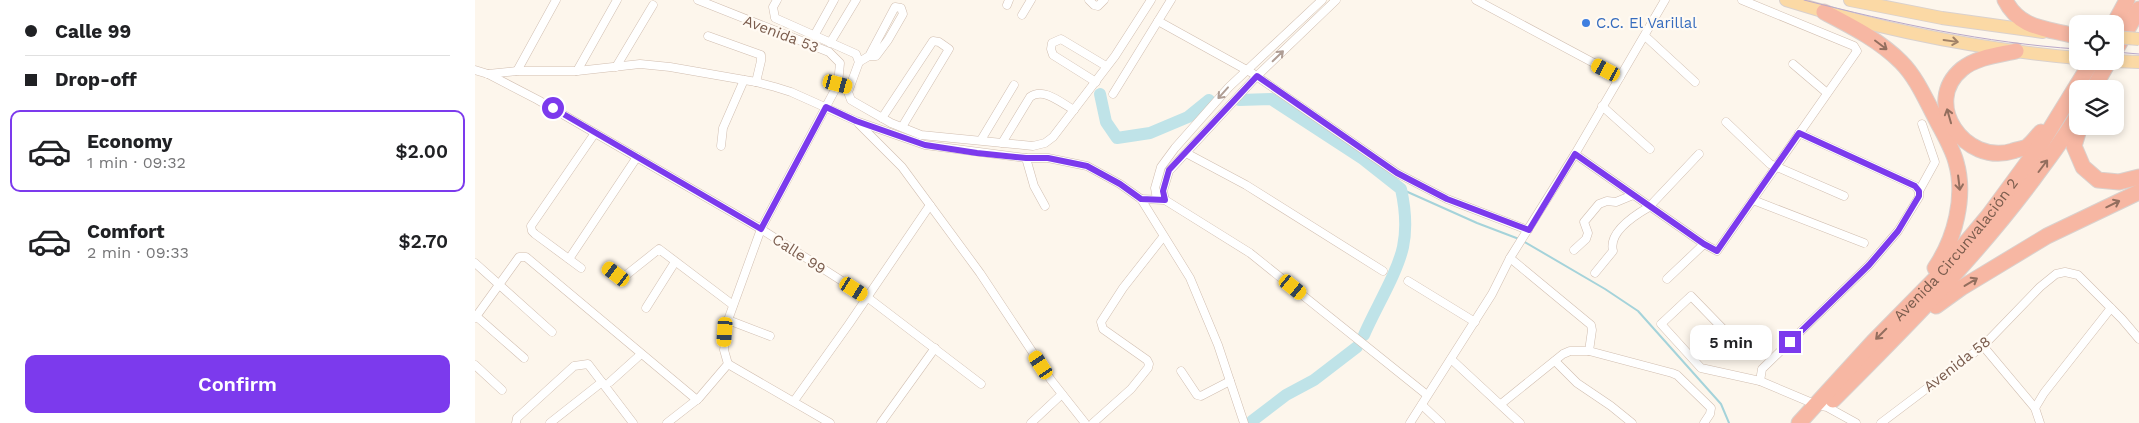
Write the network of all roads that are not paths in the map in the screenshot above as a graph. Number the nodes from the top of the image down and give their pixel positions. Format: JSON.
{"nodes":[{"id":1,"x":556,"y":0,"type":"edge"},
{"id":2,"x":617,"y":0,"type":"edge"},
{"id":3,"x":697,"y":0,"type":"edge"},
{"id":4,"x":777,"y":0,"type":"edge"},
{"id":5,"x":834,"y":0,"type":"edge"},
{"id":6,"x":856,"y":0,"type":"edge"},
{"id":7,"x":1031,"y":0,"type":"edge"},
{"id":8,"x":1089,"y":0,"type":"edge"},
{"id":9,"x":1104,"y":0,"type":"edge"},
{"id":10,"x":1151,"y":0,"type":"edge"},
{"id":11,"x":1171,"y":0,"type":"edge"},
{"id":12,"x":1322,"y":0,"type":"edge"},
{"id":13,"x":1336,"y":0,"type":"edge"},
{"id":14,"x":1476,"y":0,"type":"edge"},
{"id":15,"x":1665,"y":0,"type":"edge"},
{"id":16,"x":1742,"y":0,"type":"edge"},
{"id":17,"x":1785,"y":0,"type":"edge"},
{"id":18,"x":1850,"y":0,"type":"edge"},
{"id":19,"x":2005,"y":0,"type":"edge"},
{"id":20,"x":2127,"y":0,"type":"edge"},
{"id":21,"x":653,"y":5,"type":"dead end"},
{"id":22,"x":2139,"y":10,"type":"edge"},
{"id":23,"x":1824,"y":12,"type":"junction"},
{"id":24,"x":1022,"y":15,"type":"dead end"},
{"id":25,"x":2119,"y":15,"type":"edge"},
{"id":26,"x":1158,"y":21,"type":"junction"},
{"id":27,"x":2069,"y":34,"type":"edge"},
{"id":28,"x":2069,"y":34,"type":"edge"},
{"id":29,"x":708,"y":36,"type":"dead end"},
{"id":30,"x":814,"y":36,"type":"junction"},
{"id":31,"x":1645,"y":36,"type":"junction"},
{"id":32,"x":2124,"y":36,"type":"edge"},
{"id":33,"x":2124,"y":38,"type":"edge"},
{"id":34,"x":2139,"y":39,"type":"edge"},
{"id":35,"x":830,"y":43,"type":"junction"},
{"id":36,"x":2016,"y":51,"type":"junction"},
{"id":37,"x":869,"y":56,"type":"junction"},
{"id":38,"x":2069,"y":57,"type":"edge"},
{"id":39,"x":859,"y":62,"type":"junction"},
{"id":40,"x":1793,"y":64,"type":"dead end"},
{"id":41,"x":1107,"y":66,"type":"junction"},
{"id":42,"x":615,"y":67,"type":"junction"},
{"id":43,"x":475,"y":70,"type":"edge"},
{"id":44,"x":1246,"y":70,"type":"junction"},
{"id":45,"x":2098,"y":70,"type":"edge"},
{"id":46,"x":517,"y":71,"type":"junction"},
{"id":47,"x":577,"y":71,"type":"junction"},
{"id":48,"x":488,"y":74,"type":"junction"},
{"id":49,"x":1257,"y":76,"type":"junction"},
{"id":50,"x":1620,"y":77,"type":"junction"},
{"id":51,"x":744,"y":80,"type":"junction"},
{"id":52,"x":756,"y":82,"type":"junction"},
{"id":53,"x":1096,"y":82,"type":"junction"},
{"id":54,"x":1695,"y":82,"type":"dead end"},
{"id":55,"x":838,"y":84,"type":"junction"},
{"id":56,"x":1014,"y":85,"type":"dead end"},
{"id":57,"x":850,"y":87,"type":"junction"},
{"id":58,"x":1827,"y":93,"type":"junction"},
{"id":59,"x":1113,"y":94,"type":"dead end"},
{"id":60,"x":2066,"y":105,"type":"junction"},
{"id":61,"x":1602,"y":106,"type":"junction"},
{"id":62,"x":826,"y":107,"type":"junction"},
{"id":63,"x":1074,"y":110,"type":"junction"},
{"id":64,"x":883,"y":118,"type":"junction"},
{"id":65,"x":856,"y":121,"type":"junction"},
{"id":66,"x":1726,"y":122,"type":"dead end"},
{"id":67,"x":1922,"y":124,"type":"dead end"},
{"id":68,"x":902,"y":127,"type":"junction"},
{"id":69,"x":2069,"y":131,"type":"edge"},
{"id":70,"x":595,"y":133,"type":"junction"},
{"id":71,"x":1799,"y":133,"type":"junction"},
{"id":72,"x":2077,"y":135,"type":"edge"},
{"id":73,"x":981,"y":140,"type":"junction"},
{"id":74,"x":1002,"y":143,"type":"junction"},
{"id":75,"x":721,"y":146,"type":"dead end"},
{"id":76,"x":1650,"y":149,"type":"dead end"},
{"id":77,"x":1186,"y":153,"type":"junction"},
{"id":78,"x":1575,"y":154,"type":"junction"},
{"id":79,"x":1699,"y":154,"type":"dead end"},
{"id":80,"x":637,"y":157,"type":"junction"},
{"id":81,"x":1026,"y":158,"type":"junction"},
{"id":82,"x":1775,"y":167,"type":"junction"},
{"id":83,"x":2139,"y":177,"type":"edge"},
{"id":84,"x":1919,"y":191,"type":"junction"},
{"id":85,"x":2139,"y":192,"type":"edge"},
{"id":86,"x":1633,"y":195,"type":"junction"},
{"id":87,"x":1844,"y":196,"type":"dead end"},
{"id":88,"x":1141,"y":199,"type":"junction"},
{"id":89,"x":1161,"y":200,"type":"junction"},
{"id":90,"x":1753,"y":200,"type":"junction"},
{"id":91,"x":930,"y":205,"type":"junction"},
{"id":92,"x":1045,"y":206,"type":"dead end"},
{"id":93,"x":1649,"y":206,"type":"junction"},
{"id":94,"x":761,"y":229,"type":"junction"},
{"id":95,"x":1529,"y":230,"type":"junction"},
{"id":96,"x":1163,"y":237,"type":"junction"},
{"id":97,"x":1864,"y":243,"type":"dead end"},
{"id":98,"x":1704,"y":244,"type":"junction"},
{"id":99,"x":1574,"y":250,"type":"dead end"},
{"id":100,"x":1510,"y":258,"type":"junction"},
{"id":101,"x":569,"y":259,"type":"junction"},
{"id":102,"x":675,"y":262,"type":"junction"},
{"id":103,"x":475,"y":263,"type":"edge"},
{"id":104,"x":581,"y":268,"type":"dead end"},
{"id":105,"x":607,"y":268,"type":"dead end"},
{"id":106,"x":1383,"y":271,"type":"dead end"},
{"id":107,"x":1595,"y":273,"type":"dead end"},
{"id":108,"x":1667,"y":279,"type":"dead end"},
{"id":109,"x":1408,"y":281,"type":"dead end"},
{"id":110,"x":499,"y":285,"type":"junction"},
{"id":111,"x":867,"y":297,"type":"junction"},
{"id":112,"x":1910,"y":304,"type":"junction"},
{"id":113,"x":733,"y":305,"type":"junction"},
{"id":114,"x":646,"y":308,"type":"dead end"},
{"id":115,"x":2111,"y":308,"type":"junction"},
{"id":116,"x":476,"y":317,"type":"edge"},
{"id":117,"x":728,"y":320,"type":"junction"},
{"id":118,"x":1475,"y":322,"type":"junction"},
{"id":119,"x":1902,"y":331,"type":"junction"},
{"id":120,"x":552,"y":332,"type":"dead end"},
{"id":121,"x":1727,"y":333,"type":"dead end"},
{"id":122,"x":771,"y":336,"type":"dead end"},
{"id":123,"x":2139,"y":339,"type":"edge"},
{"id":124,"x":1983,"y":346,"type":"junction"},
{"id":125,"x":935,"y":348,"type":"junction"},
{"id":126,"x":1589,"y":351,"type":"junction"},
{"id":127,"x":640,"y":355,"type":"junction"},
{"id":128,"x":525,"y":358,"type":"dead end"},
{"id":129,"x":1451,"y":359,"type":"junction"},
{"id":130,"x":1555,"y":361,"type":"junction"},
{"id":131,"x":728,"y":364,"type":"junction"},
{"id":132,"x":475,"y":365,"type":"edge"},
{"id":133,"x":1181,"y":371,"type":"dead end"},
{"id":134,"x":1230,"y":381,"type":"junction"},
{"id":135,"x":602,"y":382,"type":"junction"},
{"id":136,"x":610,"y":382,"type":"dead end"},
{"id":137,"x":1760,"y":382,"type":"junction"},
{"id":138,"x":981,"y":384,"type":"dead end"},
{"id":139,"x":502,"y":390,"type":"dead end"},
{"id":140,"x":1062,"y":394,"type":"junction"},
{"id":141,"x":1427,"y":395,"type":"junction"},
{"id":142,"x":697,"y":400,"type":"junction"},
{"id":143,"x":794,"y":401,"type":"junction"},
{"id":144,"x":1501,"y":404,"type":"junction"},
{"id":145,"x":1422,"y":405,"type":"junction"},
{"id":146,"x":1822,"y":406,"type":"junction"},
{"id":147,"x":2035,"y":408,"type":"junction"},
{"id":148,"x":516,"y":423,"type":"edge"},
{"id":149,"x":550,"y":423,"type":"edge"},
{"id":150,"x":633,"y":423,"type":"edge"},
{"id":151,"x":667,"y":423,"type":"edge"},
{"id":152,"x":830,"y":423,"type":"edge"},
{"id":153,"x":881,"y":423,"type":"edge"},
{"id":154,"x":1031,"y":423,"type":"edge"},
{"id":155,"x":1085,"y":423,"type":"edge"},
{"id":156,"x":1093,"y":423,"type":"edge"},
{"id":157,"x":1244,"y":423,"type":"edge"},
{"id":158,"x":1410,"y":423,"type":"edge"},
{"id":159,"x":1441,"y":423,"type":"edge"},
{"id":160,"x":1520,"y":423,"type":"edge"},
{"id":161,"x":1632,"y":423,"type":"edge"},
{"id":162,"x":1704,"y":423,"type":"edge"},
{"id":163,"x":1799,"y":423,"type":"edge"},
{"id":164,"x":1811,"y":423,"type":"edge"},
{"id":165,"x":1856,"y":423,"type":"edge"},
{"id":166,"x":1881,"y":423,"type":"edge"},
{"id":167,"x":2040,"y":423,"type":"edge"}],
"edges":[{"from":1,"to":46,"type":"street"},
{"from":2,"to":47,"type":"street"},
{"from":3,"to":55,"type":"street","name":"Avenida 53"},
{"from":4,"to":30,"type":"street"},
{"from":5,"to":30,"type":"street"},
{"from":6,"to":35,"type":"street"},
{"from":7,"to":24,"type":"street"},
{"from":8,"to":9,"type":"street"},
{"from":10,"to":41,"type":"street"},
{"from":11,"to":26,"type":"street"},
{"from":12,"to":44,"type":"street"},
{"from":49,"to":13,"type":"street","one_way":true},
{"from":14,"to":50,"type":"street"},
{"from":15,"to":31,"type":"street"},
{"from":16,"to":58,"type":"street"},
{"from":17,"to":23,"type":"main road"},
{"from":18,"to":27,"type":"main road"},
{"from":19,"to":28,"type":"highway"},
{"from":20,"to":25,"type":"highway"},
{"from":21,"to":42,"type":"street"},
{"from":22,"to":32,"type":"highway"},
{"from":23,"to":36,"type":"main road","one_way":true},
{"from":23,"to":112,"type":"highway","one_way":true},
{"from":26,"to":44,"type":"street"},
{"from":26,"to":59,"type":"street"},
{"from":29,"to":52,"type":"street"},
{"from":30,"to":35,"type":"street"},
{"from":31,"to":50,"type":"street"},
{"from":31,"to":54,"type":"street"},
{"from":33,"to":34,"type":"main road","bridge":true},
{"from":35,"to":39,"type":"street"},
{"from":36,"to":38,"type":"main road"},
{"from":60,"to":36,"type":"highway","one_way":true},
{"from":37,"to":37,"type":"street"},
{"from":37,"to":39,"type":"street"},
{"from":39,"to":57,"type":"street"},
{"from":40,"to":58,"type":"street"},
{"from":41,"to":53,"type":"street"},
{"from":41,"to":53,"type":"street"},
{"from":42,"to":47,"type":"street"},
{"from":42,"to":51,"type":"street"},
{"from":43,"to":48,"type":"street","name":"Calle 99"},
{"from":44,"to":49,"type":"street"},
{"from":44,"to":89,"type":"street","one_way":true},
{"from":45,"to":60,"type":"highway","name":"Avenida Circunvalación 2"},
{"from":46,"to":47,"type":"street"},
{"from":46,"to":48,"type":"street"},
{"from":48,"to":70,"type":"street","name":"Calle 99"},
{"from":49,"to":77,"type":"street"},
{"from":49,"to":95,"type":"street"},
{"from":50,"to":61,"type":"street"},
{"from":51,"to":52,"type":"street"},
{"from":51,"to":75,"type":"street"},
{"from":52,"to":62,"type":"street"},
{"from":53,"to":63,"type":"street"},
{"from":55,"to":57,"type":"street"},
{"from":55,"to":62,"type":"street","name":"Avenida 53"},
{"from":56,"to":73,"type":"street"},
{"from":57,"to":64,"type":"street"},
{"from":58,"to":71,"type":"street"},
{"from":60,"to":112,"type":"highway","name":"Avenida Circunvalación 2"},
{"from":61,"to":76,"type":"street"},
{"from":61,"to":78,"type":"street"},
{"from":62,"to":65,"type":"street"},
{"from":62,"to":94,"type":"street","name":"Avenida 53"},
{"from":63,"to":74,"type":"street"},
{"from":63,"to":74,"type":"street"},
{"from":64,"to":68,"type":"street"},
{"from":64,"to":68,"type":"street"},
{"from":65,"to":81,"type":"street"},
{"from":65,"to":91,"type":"street"},
{"from":66,"to":82,"type":"street"},
{"from":67,"to":84,"type":"street"},
{"from":68,"to":73,"type":"street"},
{"from":119,"to":69,"type":"highway","name":"Avenida Circunvalación 2","one_way":true},
{"from":70,"to":80,"type":"street","name":"Calle 99"},
{"from":70,"to":101,"type":"street"},
{"from":71,"to":82,"type":"street"},
{"from":71,"to":84,"type":"street"},
{"from":72,"to":83,"type":"highway"},
{"from":73,"to":74,"type":"street"},
{"from":77,"to":89,"type":"street"},
{"from":77,"to":106,"type":"street"},
{"from":78,"to":86,"type":"street"},
{"from":78,"to":95,"type":"street"},
{"from":79,"to":93,"type":"street"},
{"from":80,"to":94,"type":"street","name":"Calle 99"},
{"from":80,"to":101,"type":"street"},
{"from":81,"to":88,"type":"street"},
{"from":81,"to":92,"type":"street"},
{"from":82,"to":87,"type":"street"},
{"from":82,"to":90,"type":"street"},
{"from":84,"to":137,"type":"street"},
{"from":119,"to":85,"type":"highway","one_way":true},
{"from":86,"to":93,"type":"street"},
{"from":86,"to":99,"type":"street"},
{"from":88,"to":89,"type":"street"},
{"from":88,"to":96,"type":"street"},
{"from":89,"to":141,"type":"street"},
{"from":90,"to":97,"type":"street"},
{"from":90,"to":98,"type":"street"},
{"from":91,"to":111,"type":"street"},
{"from":91,"to":140,"type":"street"},
{"from":93,"to":98,"type":"street"},
{"from":93,"to":107,"type":"street"},
{"from":94,"to":111,"type":"street","name":"Calle 99"},
{"from":94,"to":113,"type":"street","name":"Avenida 53"},
{"from":95,"to":100,"type":"street"},
{"from":96,"to":134,"type":"street"},
{"from":96,"to":156,"type":"street"},
{"from":98,"to":108,"type":"street"},
{"from":100,"to":118,"type":"street"},
{"from":100,"to":126,"type":"street"},
{"from":101,"to":104,"type":"street"},
{"from":102,"to":105,"type":"street"},
{"from":102,"to":113,"type":"street"},
{"from":102,"to":114,"type":"street"},
{"from":103,"to":110,"type":"street"},
{"from":109,"to":118,"type":"street"},
{"from":110,"to":116,"type":"street"},
{"from":110,"to":120,"type":"street"},
{"from":110,"to":127,"type":"street"},
{"from":111,"to":125,"type":"street","name":"Calle 99"},
{"from":111,"to":143,"type":"street"},
{"from":112,"to":146,"type":"highway","name":"Avenida Circunvalación 2","one_way":true},
{"from":113,"to":117,"type":"street","name":"Avenida 53"},
{"from":115,"to":123,"type":"street"},
{"from":115,"to":124,"type":"street","name":"Avenida 58"},
{"from":115,"to":147,"type":"street"},
{"from":116,"to":128,"type":"street"},
{"from":117,"to":122,"type":"street"},
{"from":117,"to":131,"type":"street","name":"Avenida 53"},
{"from":118,"to":129,"type":"street"},
{"from":119,"to":146,"type":"highway","name":"Avenida Circunvalación 2"},
{"from":121,"to":137,"type":"street"},
{"from":124,"to":147,"type":"street"},
{"from":124,"to":166,"type":"street","name":"Avenida 58"},
{"from":125,"to":138,"type":"street","name":"Calle 99"},
{"from":125,"to":153,"type":"street"},
{"from":126,"to":130,"type":"street"},
{"from":126,"to":162,"type":"street"},
{"from":127,"to":136,"type":"street"},
{"from":127,"to":142,"type":"street"},
{"from":129,"to":141,"type":"street"},
{"from":129,"to":144,"type":"street"},
{"from":130,"to":144,"type":"street"},
{"from":130,"to":161,"type":"street"},
{"from":131,"to":142,"type":"street"},
{"from":131,"to":143,"type":"street"},
{"from":132,"to":139,"type":"street"},
{"from":133,"to":134,"type":"street"},
{"from":134,"to":157,"type":"street"},
{"from":135,"to":148,"type":"street"},
{"from":135,"to":149,"type":"street"},
{"from":135,"to":150,"type":"street"},
{"from":137,"to":146,"type":"street"},
{"from":140,"to":154,"type":"street"},
{"from":140,"to":155,"type":"street"},
{"from":141,"to":145,"type":"street"},
{"from":142,"to":151,"type":"street"},
{"from":143,"to":152,"type":"street"},
{"from":144,"to":160,"type":"street"},
{"from":145,"to":158,"type":"street"},
{"from":145,"to":159,"type":"street"},
{"from":146,"to":163,"type":"highway","name":"Avenida Circunvalación 2"},
{"from":146,"to":164,"type":"highway","name":"Avenida Circunvalación 2"},
{"from":146,"to":165,"type":"street"},
{"from":147,"to":167,"type":"street"}]}
